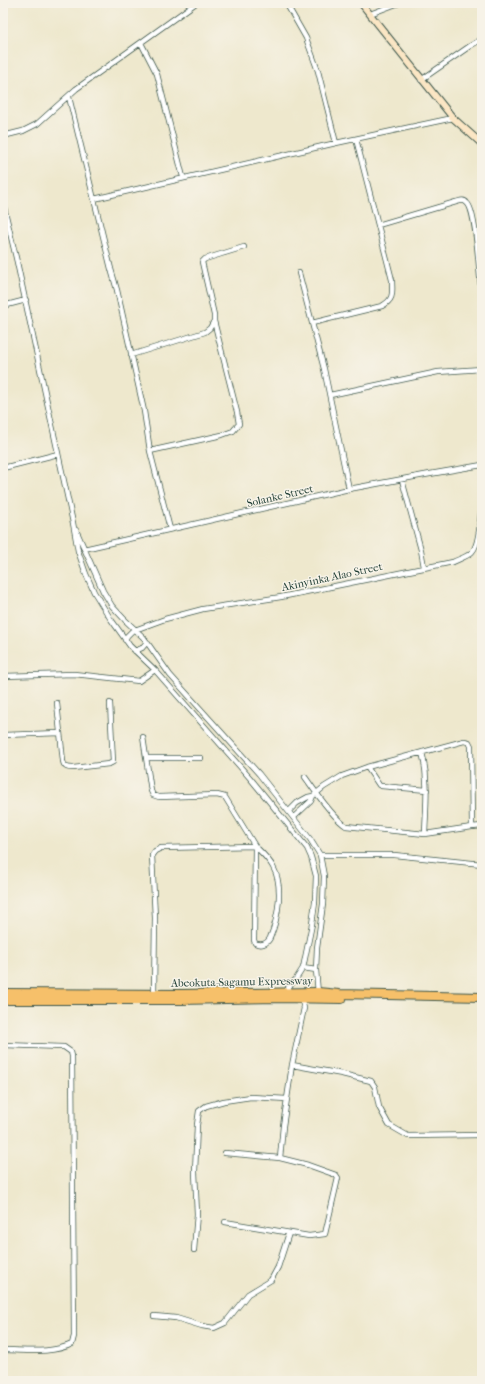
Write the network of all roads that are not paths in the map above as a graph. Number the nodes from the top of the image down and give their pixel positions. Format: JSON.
{"nodes":[{"id":1,"x":196,"y":3,"type":"edge"},
{"id":2,"x":286,"y":3,"type":"edge"},
{"id":3,"x":361,"y":3,"type":"edge"},
{"id":4,"x":399,"y":3,"type":"edge"},
{"id":5,"x":370,"y":14,"type":"junction"},
{"id":6,"x":482,"y":39,"type":"edge"},
{"id":7,"x":141,"y":43,"type":"junction"},
{"id":8,"x":421,"y":80,"type":"junction"},
{"id":9,"x":69,"y":97,"type":"junction"},
{"id":10,"x":453,"y":118,"type":"junction"},
{"id":11,"x":3,"y":136,"type":"edge"},
{"id":12,"x":356,"y":139,"type":"junction"},
{"id":13,"x":336,"y":143,"type":"junction"},
{"id":14,"x":482,"y":144,"type":"edge"},
{"id":15,"x":183,"y":177,"type":"junction"},
{"id":16,"x":94,"y":199,"type":"junction"},
{"id":17,"x":3,"y":203,"type":"edge"},
{"id":18,"x":5,"y":216,"type":"edge"},
{"id":19,"x":378,"y":225,"type":"junction"},
{"id":20,"x":244,"y":247,"type":"dead end"},
{"id":21,"x":299,"y":274,"type":"dead end"},
{"id":22,"x":482,"y":296,"type":"edge"},
{"id":23,"x":26,"y":300,"type":"junction"},
{"id":24,"x":3,"y":306,"type":"edge"},
{"id":25,"x":214,"y":321,"type":"junction"},
{"id":26,"x":312,"y":323,"type":"junction"},
{"id":27,"x":131,"y":355,"type":"junction"},
{"id":28,"x":482,"y":369,"type":"edge"},
{"id":29,"x":330,"y":395,"type":"junction"},
{"id":30,"x":150,"y":452,"type":"junction"},
{"id":31,"x":58,"y":454,"type":"junction"},
{"id":32,"x":482,"y":465,"type":"edge"},
{"id":33,"x":3,"y":468,"type":"edge"},
{"id":34,"x":402,"y":480,"type":"junction"},
{"id":35,"x":349,"y":489,"type":"junction"},
{"id":36,"x":482,"y":494,"type":"edge"},
{"id":37,"x":73,"y":523,"type":"junction"},
{"id":38,"x":170,"y":529,"type":"junction"},
{"id":39,"x":84,"y":549,"type":"junction"},
{"id":40,"x":424,"y":567,"type":"junction"},
{"id":41,"x":137,"y":630,"type":"junction"},
{"id":42,"x":125,"y":640,"type":"junction"},
{"id":43,"x":147,"y":642,"type":"junction"},
{"id":44,"x":135,"y":651,"type":"junction"},
{"id":45,"x":155,"y":670,"type":"junction"},
{"id":46,"x":3,"y":676,"type":"edge"},
{"id":47,"x":57,"y":703,"type":"dead end"},
{"id":48,"x":110,"y":703,"type":"dead end"},
{"id":49,"x":60,"y":732,"type":"junction"},
{"id":50,"x":3,"y":735,"type":"edge"},
{"id":51,"x":143,"y":737,"type":"dead end"},
{"id":52,"x":422,"y":752,"type":"junction"},
{"id":53,"x":146,"y":758,"type":"junction"},
{"id":54,"x":201,"y":758,"type":"dead end"},
{"id":55,"x":367,"y":767,"type":"junction"},
{"id":56,"x":305,"y":777,"type":"dead end"},
{"id":57,"x":427,"y":790,"type":"junction"},
{"id":58,"x":314,"y":795,"type":"junction"},
{"id":59,"x":289,"y":811,"type":"junction"},
{"id":60,"x":294,"y":817,"type":"junction"},
{"id":61,"x":482,"y":826,"type":"edge"},
{"id":62,"x":472,"y":827,"type":"junction"},
{"id":63,"x":425,"y":834,"type":"junction"},
{"id":64,"x":255,"y":846,"type":"junction"},
{"id":65,"x":320,"y":855,"type":"junction"},
{"id":66,"x":482,"y":864,"type":"edge"},
{"id":67,"x":308,"y":947,"type":"junction"},
{"id":68,"x":317,"y":948,"type":"junction"},
{"id":69,"x":303,"y":968,"type":"junction"},
{"id":70,"x":316,"y":970,"type":"junction"},
{"id":71,"x":3,"y":993,"type":"edge"},
{"id":72,"x":154,"y":993,"type":"junction"},
{"id":73,"x":281,"y":995,"type":"junction"},
{"id":74,"x":319,"y":995,"type":"junction"},
{"id":75,"x":482,"y":997,"type":"edge"},
{"id":76,"x":301,"y":998,"type":"junction"},
{"id":77,"x":3,"y":1000,"type":"edge"},
{"id":78,"x":482,"y":1002,"type":"edge"},
{"id":79,"x":3,"y":1045,"type":"edge"},
{"id":80,"x":292,"y":1065,"type":"junction"},
{"id":81,"x":287,"y":1099,"type":"junction"},
{"id":82,"x":482,"y":1135,"type":"edge"},
{"id":83,"x":225,"y":1153,"type":"dead end"},
{"id":84,"x":280,"y":1158,"type":"junction"},
{"id":85,"x":225,"y":1222,"type":"dead end"},
{"id":86,"x":289,"y":1233,"type":"junction"},
{"id":87,"x":194,"y":1250,"type":"dead end"},
{"id":88,"x":154,"y":1316,"type":"dead end"},
{"id":89,"x":3,"y":1350,"type":"edge"}],
"edges":[{"from":1,"to":7,"type":"street"},
{"from":2,"to":13,"type":"street"},
{"from":3,"to":5,"type":"street"},
{"from":4,"to":5,"type":"street"},
{"from":5,"to":8,"type":"street"},
{"from":6,"to":8,"type":"street"},
{"from":7,"to":9,"type":"street"},
{"from":7,"to":15,"type":"street"},
{"from":8,"to":10,"type":"street"},
{"from":9,"to":11,"type":"street"},
{"from":9,"to":16,"type":"street"},
{"from":10,"to":12,"type":"street"},
{"from":10,"to":14,"type":"street"},
{"from":12,"to":13,"type":"street"},
{"from":12,"to":19,"type":"street"},
{"from":13,"to":15,"type":"street"},
{"from":15,"to":16,"type":"street"},
{"from":16,"to":27,"type":"street"},
{"from":17,"to":18,"type":"street"},
{"from":18,"to":23,"type":"street"},
{"from":19,"to":22,"type":"street"},
{"from":19,"to":26,"type":"street"},
{"from":20,"to":25,"type":"street"},
{"from":21,"to":26,"type":"street"},
{"from":23,"to":24,"type":"street"},
{"from":23,"to":31,"type":"street"},
{"from":25,"to":27,"type":"street"},
{"from":25,"to":30,"type":"street"},
{"from":26,"to":29,"type":"street"},
{"from":27,"to":30,"type":"street"},
{"from":28,"to":29,"type":"street"},
{"from":29,"to":35,"type":"street"},
{"from":30,"to":38,"type":"street"},
{"from":31,"to":33,"type":"street"},
{"from":31,"to":37,"type":"street"},
{"from":32,"to":34,"type":"street","name":"Solanke Street"},
{"from":34,"to":35,"type":"street","name":"Solanke Street"},
{"from":34,"to":40,"type":"street"},
{"from":35,"to":38,"type":"street","name":"Solanke Street"},
{"from":36,"to":40,"type":"street","name":"Akinyinka Alao Street"},
{"from":37,"to":39,"type":"street"},
{"from":37,"to":42,"type":"street"},
{"from":38,"to":39,"type":"street","name":"Solanke Street"},
{"from":39,"to":41,"type":"street"},
{"from":40,"to":41,"type":"street","name":"Akinyinka Alao Street"},
{"from":41,"to":42,"type":"street"},
{"from":41,"to":43,"type":"street"},
{"from":42,"to":44,"type":"street"},
{"from":43,"to":44,"type":"street"},
{"from":43,"to":59,"type":"street"},
{"from":44,"to":45,"type":"street"},
{"from":45,"to":46,"type":"street"},
{"from":45,"to":67,"type":"street"},
{"from":47,"to":49,"type":"street"},
{"from":48,"to":49,"type":"street"},
{"from":49,"to":50,"type":"street"},
{"from":51,"to":53,"type":"street"},
{"from":52,"to":55,"type":"street"},
{"from":52,"to":57,"type":"street"},
{"from":52,"to":62,"type":"street"},
{"from":53,"to":54,"type":"street"},
{"from":53,"to":64,"type":"street"},
{"from":55,"to":57,"type":"street"},
{"from":55,"to":58,"type":"street"},
{"from":56,"to":58,"type":"street"},
{"from":57,"to":63,"type":"street"},
{"from":58,"to":59,"type":"street"},
{"from":58,"to":60,"type":"street"},
{"from":58,"to":63,"type":"street"},
{"from":59,"to":60,"type":"street"},
{"from":60,"to":65,"type":"street"},
{"from":61,"to":62,"type":"street"},
{"from":62,"to":63,"type":"street"},
{"from":64,"to":64,"type":"street"},
{"from":64,"to":72,"type":"street"},
{"from":65,"to":66,"type":"street"},
{"from":65,"to":68,"type":"street"},
{"from":67,"to":68,"type":"street"},
{"from":67,"to":69,"type":"street"},
{"from":68,"to":70,"type":"street"},
{"from":69,"to":70,"type":"street"},
{"from":69,"to":73,"type":"street"},
{"from":70,"to":74,"type":"street"},
{"from":71,"to":72,"type":"highway","name":"Abeokuta-Sagamu Expressway"},
{"from":72,"to":73,"type":"highway","name":"Abeokuta-Sagamu Expressway"},
{"from":73,"to":74,"type":"highway","name":"Abeokuta-Sagamu Expressway"},
{"from":73,"to":76,"type":"highway","name":"Abeokuta-Sagamu Expressway"},
{"from":73,"to":77,"type":"highway","name":"Abeokuta-Sagamu Expressway"},
{"from":74,"to":75,"type":"highway","name":"Abeokuta-Sagamu Expressway"},
{"from":74,"to":76,"type":"highway","name":"Abeokuta-Sagamu Expressway"},
{"from":74,"to":78,"type":"highway","name":"Abeokuta-Sagamu Expressway"},
{"from":76,"to":80,"type":"street"},
{"from":79,"to":89,"type":"street"},
{"from":80,"to":81,"type":"street"},
{"from":80,"to":82,"type":"street"},
{"from":81,"to":84,"type":"street"},
{"from":81,"to":87,"type":"street"},
{"from":83,"to":84,"type":"street"},
{"from":84,"to":86,"type":"street"},
{"from":85,"to":86,"type":"street"},
{"from":86,"to":88,"type":"street"}]}
